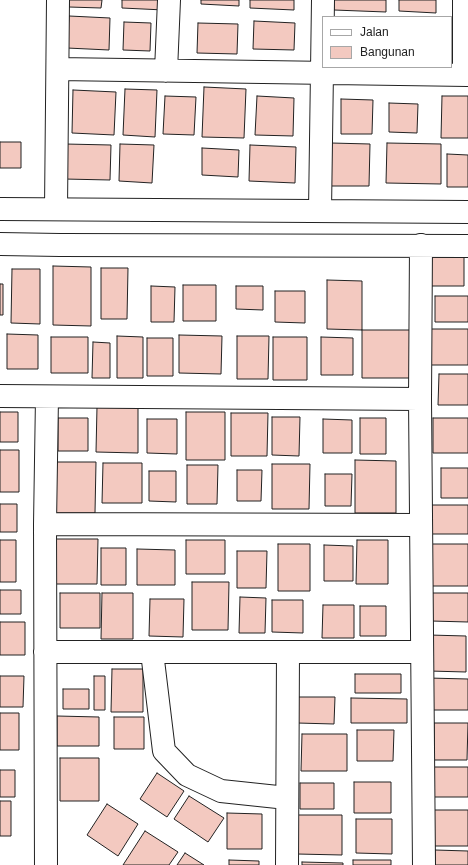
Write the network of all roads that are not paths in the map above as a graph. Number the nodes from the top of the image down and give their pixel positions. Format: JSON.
{"nodes":[{"id":1,"x":58,"y":0,"type":"edge"},
{"id":2,"x":169,"y":0,"type":"edge"},
{"id":3,"x":323,"y":0,"type":"edge"},
{"id":4,"x":464,"y":0,"type":"edge"},
{"id":5,"x":323,"y":16,"type":"edge"},
{"id":6,"x":322,"y":68,"type":"edge"},
{"id":7,"x":58,"y":69,"type":"junction"},
{"id":8,"x":166,"y":71,"type":"junction"},
{"id":9,"x":322,"y":73,"type":"junction"},
{"id":10,"x":466,"y":75,"type":"edge"},
{"id":11,"x":0,"y":209,"type":"edge"},
{"id":12,"x":56,"y":209,"type":"junction"},
{"id":13,"x":320,"y":211,"type":"junction"},
{"id":14,"x":468,"y":212,"type":"edge"},
{"id":15,"x":0,"y":244,"type":"edge"},
{"id":16,"x":422,"y":245,"type":"junction"},
{"id":17,"x":468,"y":246,"type":"edge"},
{"id":18,"x":0,"y":396,"type":"edge"},
{"id":19,"x":47,"y":397,"type":"junction"},
{"id":20,"x":420,"y":399,"type":"junction"},
{"id":21,"x":45,"y":524,"type":"junction"},
{"id":22,"x":420,"y":525,"type":"junction"},
{"id":23,"x":45,"y":652,"type":"junction"},
{"id":24,"x":152,"y":652,"type":"junction"},
{"id":25,"x":288,"y":652,"type":"junction"},
{"id":26,"x":422,"y":652,"type":"junction"},
{"id":27,"x":287,"y":798,"type":"junction"},
{"id":28,"x":46,"y":865,"type":"edge"},
{"id":29,"x":287,"y":865,"type":"edge"},
{"id":30,"x":424,"y":865,"type":"edge"}],
"edges":[{"from":1,"to":7,"type":"street"},
{"from":2,"to":8,"type":"street"},
{"from":3,"to":5,"type":"street"},
{"from":4,"to":10,"type":"street"},
{"from":6,"to":9,"type":"street"},
{"from":7,"to":8,"type":"street"},
{"from":7,"to":12,"type":"street"},
{"from":8,"to":9,"type":"street"},
{"from":9,"to":10,"type":"street"},
{"from":9,"to":13,"type":"street"},
{"from":11,"to":12,"type":"street"},
{"from":12,"to":13,"type":"street"},
{"from":13,"to":14,"type":"street"},
{"from":15,"to":16,"type":"street"},
{"from":16,"to":17,"type":"street"},
{"from":16,"to":20,"type":"street"},
{"from":18,"to":19,"type":"street"},
{"from":19,"to":20,"type":"street"},
{"from":19,"to":21,"type":"street"},
{"from":20,"to":22,"type":"street"},
{"from":21,"to":22,"type":"street"},
{"from":21,"to":23,"type":"street"},
{"from":22,"to":26,"type":"street"},
{"from":23,"to":24,"type":"street"},
{"from":23,"to":28,"type":"street"},
{"from":24,"to":25,"type":"street"},
{"from":24,"to":27,"type":"street"},
{"from":25,"to":26,"type":"street"},
{"from":25,"to":27,"type":"street"},
{"from":26,"to":30,"type":"street"},
{"from":27,"to":29,"type":"street"}]}
